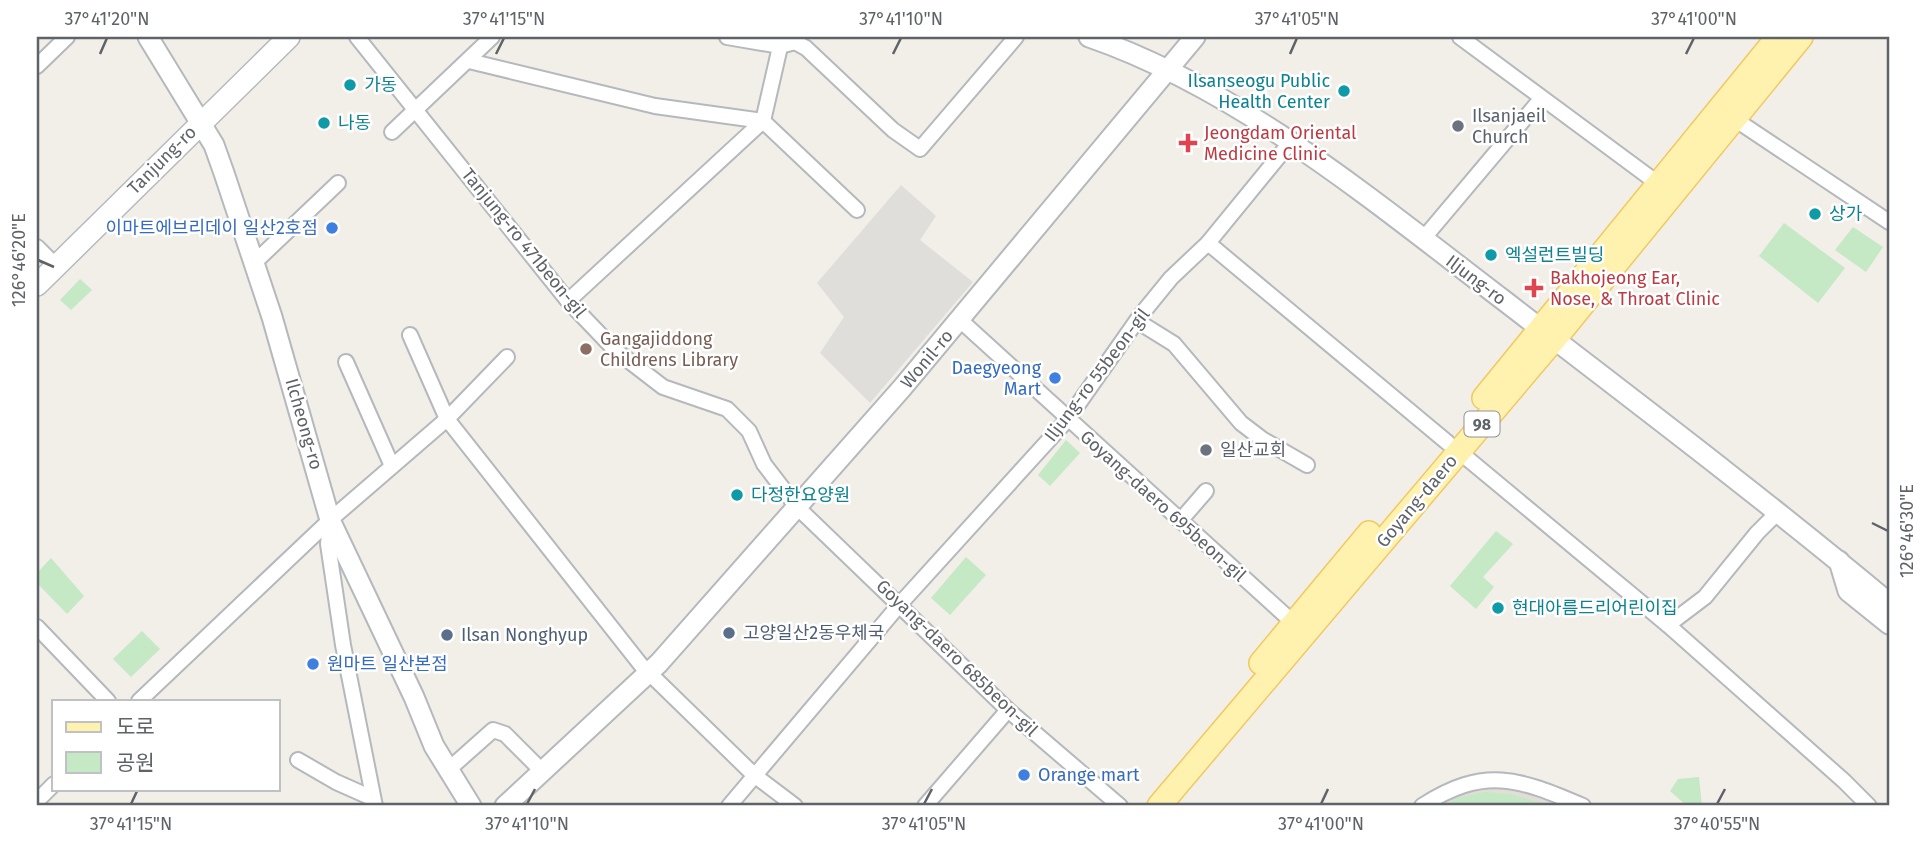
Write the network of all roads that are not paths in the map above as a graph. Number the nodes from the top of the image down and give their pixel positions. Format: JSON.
{"nodes":[{"id":1,"x":67,"y":37,"type":"edge"},
{"id":2,"x":148,"y":37,"type":"edge"},
{"id":3,"x":289,"y":37,"type":"edge"},
{"id":4,"x":357,"y":37,"type":"edge"},
{"id":5,"x":492,"y":37,"type":"edge"},
{"id":6,"x":727,"y":37,"type":"edge"},
{"id":7,"x":1016,"y":37,"type":"edge"},
{"id":8,"x":1089,"y":37,"type":"edge"},
{"id":9,"x":1195,"y":37,"type":"edge"},
{"id":10,"x":1460,"y":37,"type":"edge"},
{"id":11,"x":1779,"y":37,"type":"edge"},
{"id":12,"x":1801,"y":37,"type":"edge"},
{"id":13,"x":782,"y":42,"type":"edge"},
{"id":14,"x":469,"y":61,"type":"junction"},
{"id":15,"x":37,"y":66,"type":"edge"},
{"id":16,"x":1168,"y":70,"type":"junction"},
{"id":17,"x":1541,"y":99,"type":"junction"},
{"id":18,"x":417,"y":109,"type":"junction"},
{"id":19,"x":1726,"y":113,"type":"junction"},
{"id":20,"x":763,"y":121,"type":"junction"},
{"id":21,"x":200,"y":122,"type":"junction"},
{"id":22,"x":392,"y":132,"type":"dead end"},
{"id":23,"x":1289,"y":144,"type":"junction"},
{"id":24,"x":338,"y":183,"type":"dead end"},
{"id":25,"x":1665,"y":189,"type":"junction"},
{"id":26,"x":857,"y":210,"type":"dead end"},
{"id":27,"x":1889,"y":222,"type":"edge"},
{"id":28,"x":1423,"y":239,"type":"junction"},
{"id":29,"x":1208,"y":243,"type":"junction"},
{"id":30,"x":37,"y":247,"type":"edge"},
{"id":31,"x":254,"y":262,"type":"junction"},
{"id":32,"x":56,"y":266,"type":"junction"},
{"id":33,"x":37,"y":285,"type":"edge"},
{"id":34,"x":568,"y":301,"type":"junction"},
{"id":35,"x":960,"y":320,"type":"junction"},
{"id":36,"x":1137,"y":321,"type":"junction"},
{"id":37,"x":1547,"y":334,"type":"junction"},
{"id":38,"x":410,"y":335,"type":"dead end"},
{"id":39,"x":507,"y":357,"type":"dead end"},
{"id":40,"x":346,"y":362,"type":"dead end"},
{"id":41,"x":447,"y":419,"type":"junction"},
{"id":42,"x":1067,"y":420,"type":"junction"},
{"id":43,"x":1448,"y":443,"type":"junction"},
{"id":44,"x":1468,"y":458,"type":"dead end"},
{"id":45,"x":1307,"y":464,"type":"dead end"},
{"id":46,"x":392,"y":466,"type":"junction"},
{"id":47,"x":1206,"y":491,"type":"dead end"},
{"id":48,"x":797,"y":506,"type":"junction"},
{"id":49,"x":1778,"y":512,"type":"junction"},
{"id":50,"x":330,"y":520,"type":"junction"},
{"id":51,"x":1180,"y":521,"type":"junction"},
{"id":52,"x":1839,"y":561,"type":"junction"},
{"id":53,"x":1889,"y":585,"type":"edge"},
{"id":54,"x":1889,"y":603,"type":"edge"},
{"id":55,"x":900,"y":604,"type":"junction"},
{"id":56,"x":1889,"y":624,"type":"edge"},
{"id":57,"x":1668,"y":625,"type":"junction"},
{"id":58,"x":37,"y":627,"type":"edge"},
{"id":59,"x":1300,"y":628,"type":"junction"},
{"id":60,"x":650,"y":673,"type":"junction"},
{"id":61,"x":107,"y":700,"type":"edge"},
{"id":62,"x":146,"y":700,"type":"edge"},
{"id":63,"x":1008,"y":710,"type":"junction"},
{"id":64,"x":298,"y":760,"type":"dead end"},
{"id":65,"x":448,"y":771,"type":"junction"},
{"id":66,"x":542,"y":771,"type":"junction"},
{"id":67,"x":754,"y":775,"type":"junction"},
{"id":68,"x":52,"y":786,"type":"edge"},
{"id":69,"x":37,"y":801,"type":"edge"},
{"id":70,"x":373,"y":802,"type":"edge"},
{"id":71,"x":471,"y":806,"type":"edge"},
{"id":72,"x":505,"y":806,"type":"edge"},
{"id":73,"x":729,"y":806,"type":"edge"},
{"id":74,"x":795,"y":806,"type":"edge"},
{"id":75,"x":925,"y":806,"type":"edge"},
{"id":76,"x":1120,"y":806,"type":"edge"},
{"id":77,"x":1143,"y":806,"type":"edge"},
{"id":78,"x":1158,"y":806,"type":"edge"},
{"id":79,"x":1422,"y":806,"type":"edge"},
{"id":80,"x":1583,"y":806,"type":"edge"},
{"id":81,"x":1869,"y":806,"type":"edge"}],
"edges":[{"from":1,"to":15,"type":"street"},
{"from":2,"to":21,"type":"street","name":"Ilcheong-ro"},
{"from":3,"to":21,"type":"main road","name":"Tanjung-ro"},
{"from":4,"to":18,"type":"street","name":"Tanjung-ro 471beon-gil"},
{"from":5,"to":14,"type":"street"},
{"from":6,"to":13,"type":"street"},
{"from":7,"to":13,"type":"street"},
{"from":8,"to":16,"type":"street","name":"Iljung-ro"},
{"from":9,"to":16,"type":"street","name":"Wonil-ro"},
{"from":10,"to":17,"type":"street"},
{"from":11,"to":19,"type":"main road","name":"Goyang-daero","number":"98"},
{"from":12,"to":19,"type":"main road","name":"Goyang-daero","number":"98"},
{"from":13,"to":20,"type":"street"},
{"from":14,"to":18,"type":"street"},
{"from":14,"to":20,"type":"street"},
{"from":16,"to":23,"type":"street","name":"Iljung-ro"},
{"from":16,"to":35,"type":"street","name":"Wonil-ro"},
{"from":17,"to":25,"type":"street"},
{"from":17,"to":28,"type":"street"},
{"from":18,"to":22,"type":"street"},
{"from":18,"to":34,"type":"street","name":"Tanjung-ro 471beon-gil"},
{"from":19,"to":25,"type":"main road","name":"Goyang-daero","number":"98"},
{"from":19,"to":27,"type":"street"},
{"from":20,"to":26,"type":"street"},
{"from":20,"to":34,"type":"street"},
{"from":21,"to":31,"type":"street","name":"Ilcheong-ro"},
{"from":21,"to":32,"type":"main road","name":"Tanjung-ro"},
{"from":23,"to":28,"type":"street","name":"Iljung-ro"},
{"from":23,"to":29,"type":"street","name":"Iljung-ro 55beon-gil"},
{"from":24,"to":31,"type":"street"},
{"from":25,"to":37,"type":"main road","name":"Goyang-daero","number":"98"},
{"from":28,"to":37,"type":"street","name":"Iljung-ro"},
{"from":29,"to":36,"type":"street","name":"Iljung-ro 55beon-gil"},
{"from":29,"to":43,"type":"street","name":"Goyang-daero"},
{"from":30,"to":32,"type":"street"},
{"from":31,"to":50,"type":"street","name":"Ilcheong-ro"},
{"from":32,"to":33,"type":"main road","name":"Tanjung-ro"},
{"from":34,"to":48,"type":"street","name":"Tanjung-ro 471beon-gil"},
{"from":35,"to":42,"type":"street","name":"Goyang-daero 695beon-gil"},
{"from":35,"to":48,"type":"street","name":"Wonil-ro"},
{"from":36,"to":42,"type":"street","name":"Iljung-ro 55beon-gil"},
{"from":36,"to":45,"type":"street"},
{"from":37,"to":43,"type":"main road","name":"Goyang-daero","number":"98"},
{"from":37,"to":49,"type":"street","name":"Iljung-ro"},
{"from":37,"to":59,"type":"main road","name":"Goyang-daero","number":"98"},
{"from":38,"to":41,"type":"street"},
{"from":39,"to":41,"type":"street"},
{"from":40,"to":46,"type":"street"},
{"from":41,"to":46,"type":"street"},
{"from":41,"to":60,"type":"street"},
{"from":42,"to":51,"type":"street","name":"Goyang-daero 695beon-gil"},
{"from":42,"to":55,"type":"street","name":"Iljung-ro 55beon-gil"},
{"from":43,"to":59,"type":"main road","name":"Goyang-daero","number":"98"},
{"from":44,"to":57,"type":"street","name":"Goyang-daero"},
{"from":46,"to":50,"type":"street"},
{"from":47,"to":51,"type":"street"},
{"from":48,"to":55,"type":"street","name":"Goyang-daero 685beon-gil"},
{"from":48,"to":60,"type":"street","name":"Wonil-ro"},
{"from":49,"to":52,"type":"street","name":"Iljung-ro"},
{"from":49,"to":57,"type":"street"},
{"from":50,"to":62,"type":"street"},
{"from":50,"to":65,"type":"street","name":"Ilcheong-ro"},
{"from":50,"to":70,"type":"street"},
{"from":51,"to":59,"type":"street","name":"Goyang-daero 695beon-gil"},
{"from":52,"to":53,"type":"street","name":"Iljung-ro"},
{"from":52,"to":54,"type":"street","name":"Iljung-ro"},
{"from":52,"to":56,"type":"street"},
{"from":55,"to":63,"type":"street","name":"Goyang-daero 685beon-gil"},
{"from":55,"to":67,"type":"street","name":"Iljung-ro 55beon-gil"},
{"from":57,"to":81,"type":"street","name":"Goyang-daero"},
{"from":58,"to":61,"type":"street"},
{"from":59,"to":77,"type":"main road","name":"Goyang-daero","number":"98"},
{"from":59,"to":78,"type":"main road","name":"Goyang-daero","number":"98"},
{"from":60,"to":66,"type":"street","name":"Wonil-ro"},
{"from":60,"to":67,"type":"street"},
{"from":63,"to":75,"type":"street"},
{"from":63,"to":76,"type":"street","name":"Goyang-daero 685beon-gil"},
{"from":64,"to":70,"type":"street"},
{"from":65,"to":66,"type":"street"},
{"from":65,"to":71,"type":"street","name":"Ilcheong-ro"},
{"from":66,"to":72,"type":"street","name":"Wonil-ro"},
{"from":67,"to":73,"type":"street","name":"Iljung-ro 55beon-gil"},
{"from":67,"to":74,"type":"street"},
{"from":68,"to":69,"type":"street"},
{"from":79,"to":80,"type":"street"}]}
